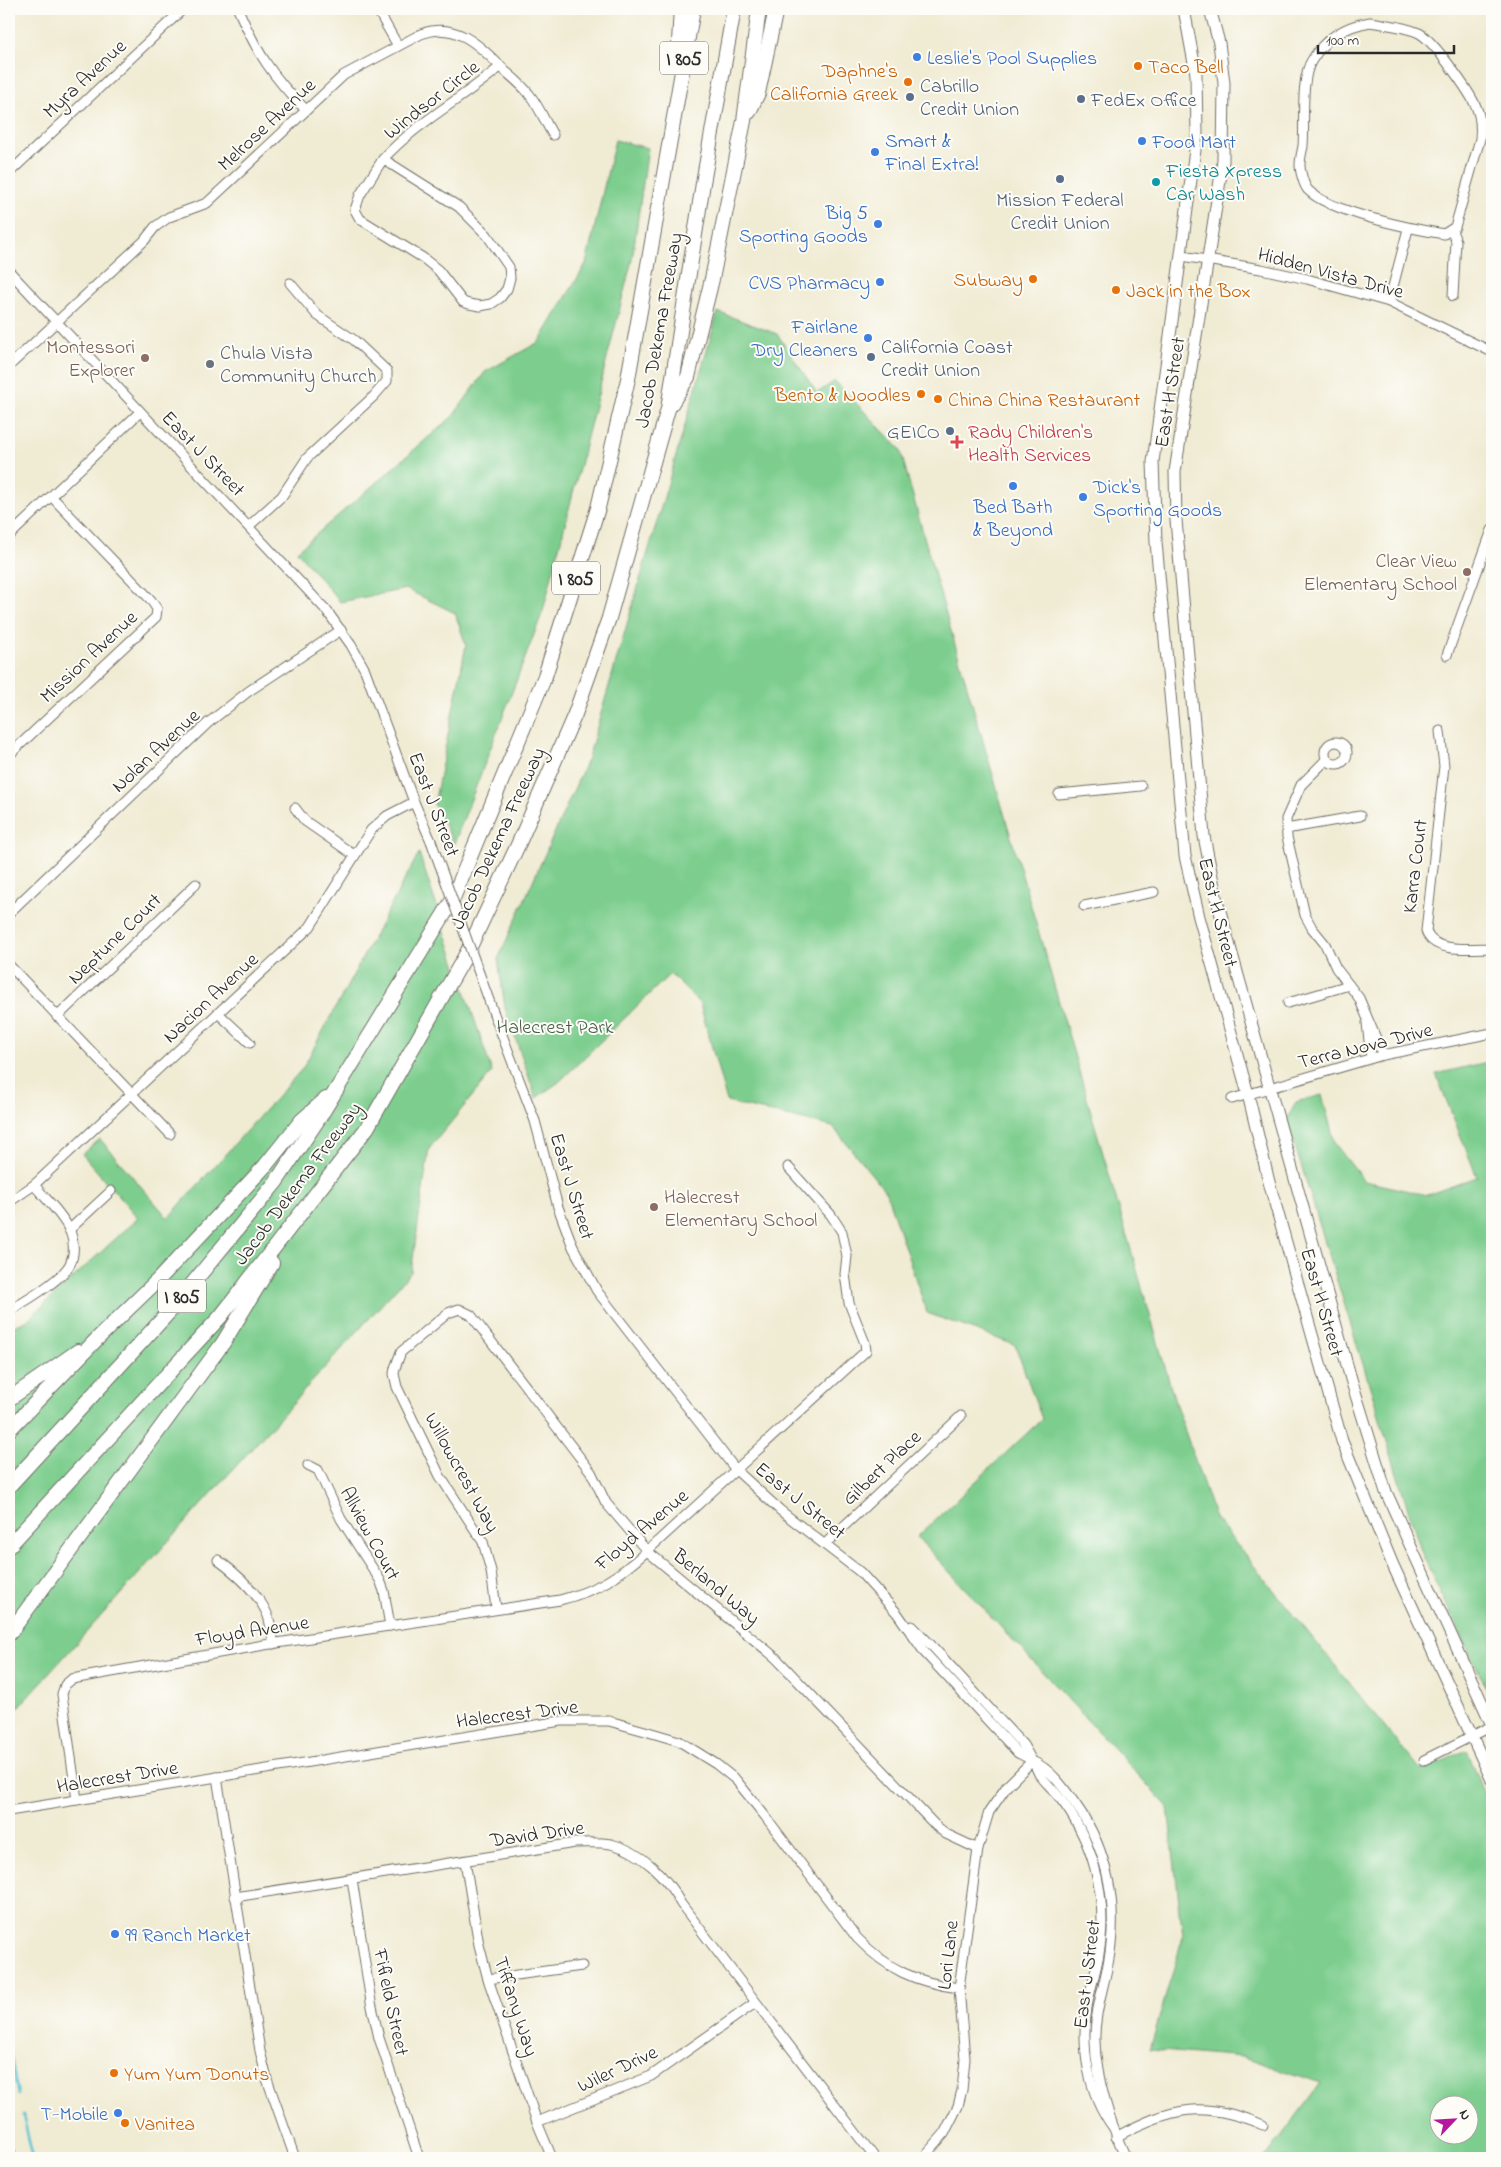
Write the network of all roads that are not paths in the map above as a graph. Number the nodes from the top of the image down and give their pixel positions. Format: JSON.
{"nodes":[{"id":1,"x":183,"y":9,"type":"edge"},
{"id":2,"x":238,"y":9,"type":"edge"},
{"id":3,"x":377,"y":9,"type":"edge"},
{"id":4,"x":681,"y":9,"type":"edge"},
{"id":5,"x":693,"y":9,"type":"edge"},
{"id":6,"x":734,"y":9,"type":"edge"},
{"id":7,"x":759,"y":9,"type":"edge"},
{"id":8,"x":776,"y":9,"type":"edge"},
{"id":9,"x":1184,"y":9,"type":"edge"},
{"id":10,"x":1210,"y":9,"type":"edge"},
{"id":11,"x":398,"y":46,"type":"junction"},
{"id":12,"x":501,"y":66,"type":"junction"},
{"id":13,"x":675,"y":108,"type":"junction"},
{"id":14,"x":306,"y":110,"type":"junction"},
{"id":15,"x":744,"y":121,"type":"junction"},
{"id":16,"x":553,"y":135,"type":"dead end"},
{"id":17,"x":383,"y":160,"type":"junction"},
{"id":18,"x":9,"y":173,"type":"edge"},
{"id":19,"x":1408,"y":229,"type":"junction"},
{"id":20,"x":1452,"y":231,"type":"junction"},
{"id":21,"x":1182,"y":256,"type":"junction"},
{"id":22,"x":1208,"y":260,"type":"junction"},
{"id":23,"x":9,"y":271,"type":"edge"},
{"id":24,"x":290,"y":283,"type":"dead end"},
{"id":25,"x":1453,"y":296,"type":"dead end"},
{"id":26,"x":1389,"y":302,"type":"junction"},
{"id":27,"x":57,"y":322,"type":"junction"},
{"id":28,"x":1492,"y":352,"type":"edge"},
{"id":29,"x":9,"y":366,"type":"edge"},
{"id":30,"x":668,"y":408,"type":"junction"},
{"id":31,"x":140,"y":412,"type":"junction"},
{"id":32,"x":52,"y":496,"type":"junction"},
{"id":33,"x":249,"y":526,"type":"junction"},
{"id":34,"x":1492,"y":530,"type":"edge"},
{"id":35,"x":9,"y":536,"type":"edge"},
{"id":36,"x":341,"y":630,"type":"junction"},
{"id":37,"x":1447,"y":655,"type":"dead end"},
{"id":38,"x":1440,"y":731,"type":"dead end"},
{"id":39,"x":9,"y":756,"type":"edge"},
{"id":40,"x":1327,"y":759,"type":"dead end"},
{"id":41,"x":1141,"y":786,"type":"dead end"},
{"id":42,"x":1059,"y":794,"type":"dead end"},
{"id":43,"x":414,"y":802,"type":"junction"},
{"id":44,"x":295,"y":808,"type":"dead end"},
{"id":45,"x":1360,"y":816,"type":"dead end"},
{"id":46,"x":1286,"y":829,"type":"junction"},
{"id":47,"x":354,"y":855,"type":"junction"},
{"id":48,"x":196,"y":884,"type":"dead end"},
{"id":49,"x":1154,"y":892,"type":"dead end"},
{"id":50,"x":1084,"y":906,"type":"dead end"},
{"id":51,"x":9,"y":913,"type":"edge"},
{"id":52,"x":1492,"y":948,"type":"edge"},
{"id":53,"x":9,"y":965,"type":"edge"},
{"id":54,"x":1348,"y":985,"type":"junction"},
{"id":55,"x":1288,"y":1003,"type":"dead end"},
{"id":56,"x":1365,"y":1010,"type":"junction"},
{"id":57,"x":218,"y":1014,"type":"junction"},
{"id":58,"x":57,"y":1018,"type":"junction"},
{"id":59,"x":1492,"y":1033,"type":"edge"},
{"id":60,"x":250,"y":1043,"type":"dead end"},
{"id":61,"x":1383,"y":1055,"type":"junction"},
{"id":62,"x":1371,"y":1058,"type":"junction"},
{"id":63,"x":1270,"y":1088,"type":"junction"},
{"id":64,"x":336,"y":1090,"type":"junction"},
{"id":65,"x":1248,"y":1094,"type":"junction"},
{"id":66,"x":131,"y":1095,"type":"junction"},
{"id":67,"x":1232,"y":1099,"type":"dead end"},
{"id":68,"x":170,"y":1134,"type":"dead end"},
{"id":69,"x":788,"y":1167,"type":"dead end"},
{"id":70,"x":34,"y":1185,"type":"junction"},
{"id":71,"x":111,"y":1191,"type":"dead end"},
{"id":72,"x":311,"y":1201,"type":"junction"},
{"id":73,"x":9,"y":1202,"type":"edge"},
{"id":74,"x":70,"y":1230,"type":"junction"},
{"id":75,"x":9,"y":1311,"type":"edge"},
{"id":76,"x":470,"y":1315,"type":"joint"},
{"id":77,"x":99,"y":1337,"type":"junction"},
{"id":78,"x":9,"y":1399,"type":"edge"},
{"id":79,"x":961,"y":1416,"type":"dead end"},
{"id":80,"x":9,"y":1430,"type":"edge"},
{"id":81,"x":308,"y":1465,"type":"dead end"},
{"id":82,"x":736,"y":1470,"type":"junction"},
{"id":83,"x":9,"y":1486,"type":"edge"},
{"id":84,"x":825,"y":1544,"type":"junction"},
{"id":85,"x":9,"y":1546,"type":"edge"},
{"id":86,"x":647,"y":1551,"type":"junction"},
{"id":87,"x":218,"y":1560,"type":"dead end"},
{"id":88,"x":496,"y":1608,"type":"junction"},
{"id":89,"x":390,"y":1626,"type":"junction"},
{"id":90,"x":9,"y":1634,"type":"edge"},
{"id":91,"x":274,"y":1644,"type":"junction"},
{"id":92,"x":1492,"y":1726,"type":"edge"},
{"id":93,"x":1473,"y":1737,"type":"junction"},
{"id":94,"x":1424,"y":1760,"type":"dead end"},
{"id":95,"x":1032,"y":1761,"type":"junction"},
{"id":96,"x":217,"y":1777,"type":"junction"},
{"id":97,"x":1492,"y":1780,"type":"edge"},
{"id":98,"x":78,"y":1800,"type":"junction"},
{"id":99,"x":9,"y":1811,"type":"edge"},
{"id":100,"x":978,"y":1849,"type":"junction"},
{"id":101,"x":465,"y":1861,"type":"junction"},
{"id":102,"x":352,"y":1879,"type":"junction"},
{"id":103,"x":235,"y":1897,"type":"junction"},
{"id":104,"x":582,"y":1966,"type":"dead end"},
{"id":105,"x":488,"y":1978,"type":"junction"},
{"id":106,"x":959,"y":1988,"type":"junction"},
{"id":107,"x":756,"y":2003,"type":"junction"},
{"id":108,"x":537,"y":2122,"type":"junction"},
{"id":109,"x":1263,"y":2125,"type":"dead end"},
{"id":110,"x":1116,"y":2136,"type":"junction"},
{"id":111,"x":9,"y":2151,"type":"edge"},
{"id":112,"x":10,"y":2158,"type":"edge"},
{"id":113,"x":295,"y":2158,"type":"edge"},
{"id":114,"x":419,"y":2158,"type":"edge"},
{"id":115,"x":552,"y":2158,"type":"edge"},
{"id":116,"x":875,"y":2158,"type":"edge"},
{"id":117,"x":923,"y":2158,"type":"edge"},
{"id":118,"x":1126,"y":2158,"type":"edge"}],
"edges":[{"from":1,"to":18,"type":"street","name":"Myra Avenue"},
{"from":2,"to":14,"type":"street"},
{"from":3,"to":11,"type":"street"},
{"from":4,"to":13,"type":"highway"},
{"from":5,"to":13,"type":"highway","name":"Jacob Dekema Freeway","number":"I 805"},
{"from":6,"to":30,"type":"highway","name":"Jacob Dekema Freeway","number":"I 805"},
{"from":7,"to":15,"type":"highway"},
{"from":8,"to":15,"type":"highway"},
{"from":9,"to":21,"type":"main road","name":"East H Street"},
{"from":10,"to":22,"type":"main road","name":"East H Street"},
{"from":11,"to":12,"type":"street","name":"Melrose Avenue"},
{"from":11,"to":14,"type":"street","name":"Melrose Avenue"},
{"from":12,"to":16,"type":"street","name":"Melrose Avenue"},
{"from":12,"to":17,"type":"street","name":"Windsor Circle"},
{"from":13,"to":64,"type":"highway","name":"Jacob Dekema Freeway","number":"I 805"},
{"from":14,"to":27,"type":"street","name":"Melrose Avenue"},
{"from":15,"to":30,"type":"highway"},
{"from":17,"to":17,"type":"street","name":"Windsor Circle"},
{"from":19,"to":20,"type":"street"},
{"from":19,"to":20,"type":"street"},
{"from":19,"to":26,"type":"street"},
{"from":20,"to":25,"type":"street"},
{"from":21,"to":22,"type":"street","name":"Hidden Vista Drive"},
{"from":21,"to":65,"type":"main road","name":"East H Street"},
{"from":22,"to":26,"type":"street","name":"Hidden Vista Drive"},
{"from":22,"to":63,"type":"main road","name":"East H Street"},
{"from":23,"to":27,"type":"street","name":"East J Street"},
{"from":24,"to":33,"type":"street"},
{"from":26,"to":28,"type":"street","name":"Hidden Vista Drive"},
{"from":27,"to":29,"type":"street","name":"Melrose Avenue"},
{"from":27,"to":31,"type":"street","name":"East J Street"},
{"from":30,"to":72,"type":"highway","name":"Jacob Dekema Freeway","number":"I 805"},
{"from":31,"to":32,"type":"street"},
{"from":31,"to":33,"type":"street","name":"East J Street"},
{"from":32,"to":35,"type":"street"},
{"from":32,"to":39,"type":"street","name":"Mission Avenue"},
{"from":33,"to":36,"type":"street","name":"East J Street"},
{"from":34,"to":37,"type":"street"},
{"from":36,"to":43,"type":"street","name":"East J Street"},
{"from":36,"to":51,"type":"street","name":"Nolan Avenue"},
{"from":38,"to":52,"type":"street","name":"Karra Court"},
{"from":40,"to":46,"type":"street"},
{"from":41,"to":42,"type":"street"},
{"from":43,"to":47,"type":"street","name":"Nacion Avenue"},
{"from":43,"to":82,"type":"street","name":"East J Street","bridge":true},
{"from":44,"to":47,"type":"street"},
{"from":45,"to":46,"type":"street"},
{"from":46,"to":54,"type":"street"},
{"from":47,"to":57,"type":"street","name":"Nacion Avenue"},
{"from":48,"to":58,"type":"street","name":"Neptune Court"},
{"from":49,"to":50,"type":"street"},
{"from":53,"to":58,"type":"street"},
{"from":54,"to":55,"type":"street"},
{"from":54,"to":56,"type":"street"},
{"from":56,"to":61,"type":"street"},
{"from":56,"to":62,"type":"street"},
{"from":57,"to":60,"type":"street"},
{"from":57,"to":66,"type":"street","name":"Nacion Avenue"},
{"from":58,"to":66,"type":"street"},
{"from":59,"to":61,"type":"street","name":"Terra Nova Drive"},
{"from":61,"to":62,"type":"street","name":"Terra Nova Drive"},
{"from":62,"to":63,"type":"street","name":"Terra Nova Drive"},
{"from":63,"to":65,"type":"street","name":"Terra Nova Drive"},
{"from":63,"to":92,"type":"main road","name":"East H Street"},
{"from":64,"to":77,"type":"highway"},
{"from":64,"to":83,"type":"highway","name":"Jacob Dekema Freeway","number":"I 805"},
{"from":65,"to":67,"type":"street","name":"Terra Nova Drive"},
{"from":65,"to":93,"type":"main road","name":"East H Street"},
{"from":66,"to":68,"type":"street"},
{"from":66,"to":70,"type":"street","name":"Nacion Avenue"},
{"from":69,"to":82,"type":"street","name":"Floyd Avenue"},
{"from":70,"to":73,"type":"street","name":"Nacion Avenue"},
{"from":70,"to":74,"type":"street"},
{"from":71,"to":74,"type":"street"},
{"from":72,"to":85,"type":"highway","name":"Jacob Dekema Freeway","number":"I 805"},
{"from":72,"to":90,"type":"highway"},
{"from":74,"to":75,"type":"street"},
{"from":76,"to":86,"type":"street","name":"Berland Way"},
{"from":76,"to":88,"type":"street","name":"Willowcrest Way"},
{"from":77,"to":78,"type":"highway"},
{"from":77,"to":80,"type":"highway"},
{"from":79,"to":84,"type":"street","name":"Gilbert Place"},
{"from":81,"to":89,"type":"street","name":"Allview Court"},
{"from":82,"to":84,"type":"street","name":"East J Street"},
{"from":82,"to":86,"type":"street","name":"Floyd Avenue"},
{"from":84,"to":95,"type":"street","name":"East J Street"},
{"from":86,"to":88,"type":"street","name":"Floyd Avenue"},
{"from":86,"to":100,"type":"street","name":"Berland Way"},
{"from":87,"to":91,"type":"street"},
{"from":88,"to":89,"type":"street","name":"Floyd Avenue"},
{"from":89,"to":91,"type":"street","name":"Floyd Avenue"},
{"from":91,"to":98,"type":"street","name":"Floyd Avenue"},
{"from":92,"to":93,"type":"street"},
{"from":93,"to":94,"type":"street"},
{"from":93,"to":97,"type":"main road","name":"East H Street"},
{"from":95,"to":100,"type":"street","name":"Lori Lane"},
{"from":95,"to":110,"type":"street","name":"East J Street"},
{"from":96,"to":98,"type":"street","name":"Halecrest Drive"},
{"from":96,"to":103,"type":"street"},
{"from":96,"to":106,"type":"street","name":"Halecrest Drive"},
{"from":98,"to":99,"type":"street","name":"Halecrest Drive"},
{"from":100,"to":106,"type":"street","name":"Lori Lane"},
{"from":101,"to":102,"type":"street","name":"David Drive"},
{"from":101,"to":105,"type":"street","name":"Tiffany Way"},
{"from":101,"to":107,"type":"street","name":"David Drive"},
{"from":102,"to":103,"type":"street","name":"David Drive"},
{"from":102,"to":114,"type":"street","name":"Fifield Street"},
{"from":103,"to":113,"type":"street"},
{"from":104,"to":105,"type":"street"},
{"from":105,"to":108,"type":"street","name":"Tiffany Way"},
{"from":106,"to":117,"type":"street","name":"Lori Lane"},
{"from":107,"to":108,"type":"street","name":"Wiler Drive"},
{"from":107,"to":116,"type":"street","name":"David Drive"},
{"from":108,"to":115,"type":"street","name":"Tiffany Way"},
{"from":109,"to":110,"type":"street"},
{"from":110,"to":118,"type":"street","name":"East J Street"},
{"from":111,"to":112,"type":"main road"}]}
